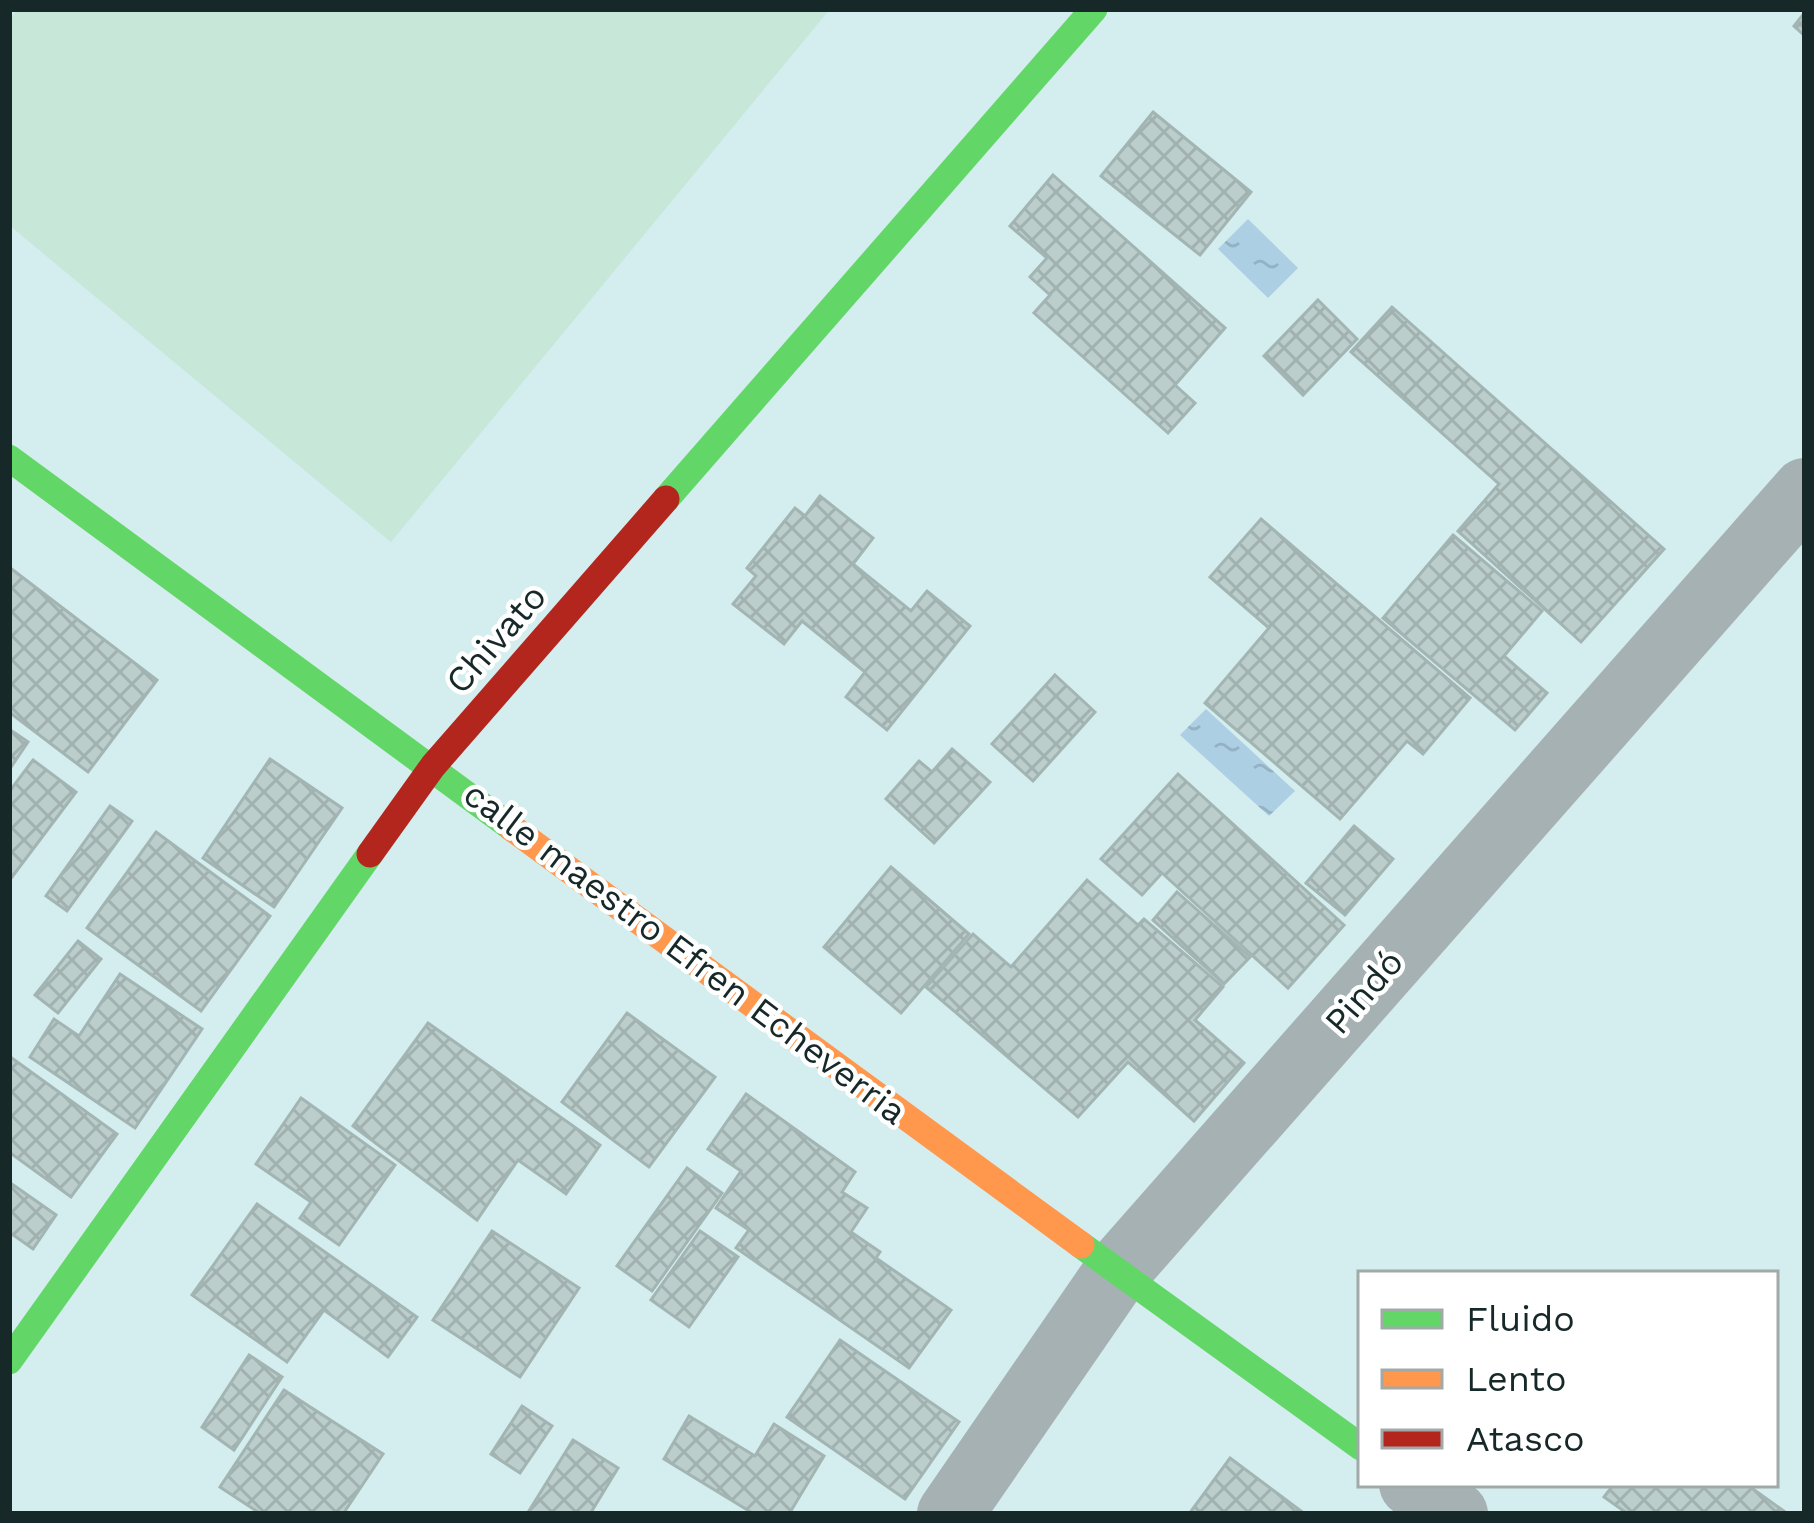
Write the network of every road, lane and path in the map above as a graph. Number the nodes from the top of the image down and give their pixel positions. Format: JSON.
{"nodes":[{"id":1,"x":1094,"y":9,"type":"edge"},
{"id":2,"x":9,"y":458,"type":"edge"},
{"id":3,"x":1805,"y":491,"type":"edge"},
{"id":4,"x":433,"y":766,"type":"junction"},
{"id":5,"x":1116,"y":1273,"type":"junction"},
{"id":6,"x":9,"y":1361,"type":"edge"},
{"id":7,"x":1358,"y":1446,"type":"edge"},
{"id":8,"x":1416,"y":1487,"type":"edge"},
{"id":9,"x":950,"y":1514,"type":"edge"},
{"id":10,"x":1455,"y":1514,"type":"edge"}],
"edges":[{"from":1,"to":4,"type":"street","name":"Chivato"},
{"from":2,"to":4,"type":"street","name":"calle maestro Efren Echeverria"},
{"from":3,"to":5,"type":"street","name":"Pindó"},
{"from":4,"to":5,"type":"street","name":"calle maestro Efren Echeverria"},
{"from":4,"to":6,"type":"street","name":"Chivato"},
{"from":5,"to":7,"type":"street","name":"calle maestro Efren Echeverria"},
{"from":5,"to":9,"type":"street","name":"Pindó"},
{"from":8,"to":10,"type":"street"}]}
